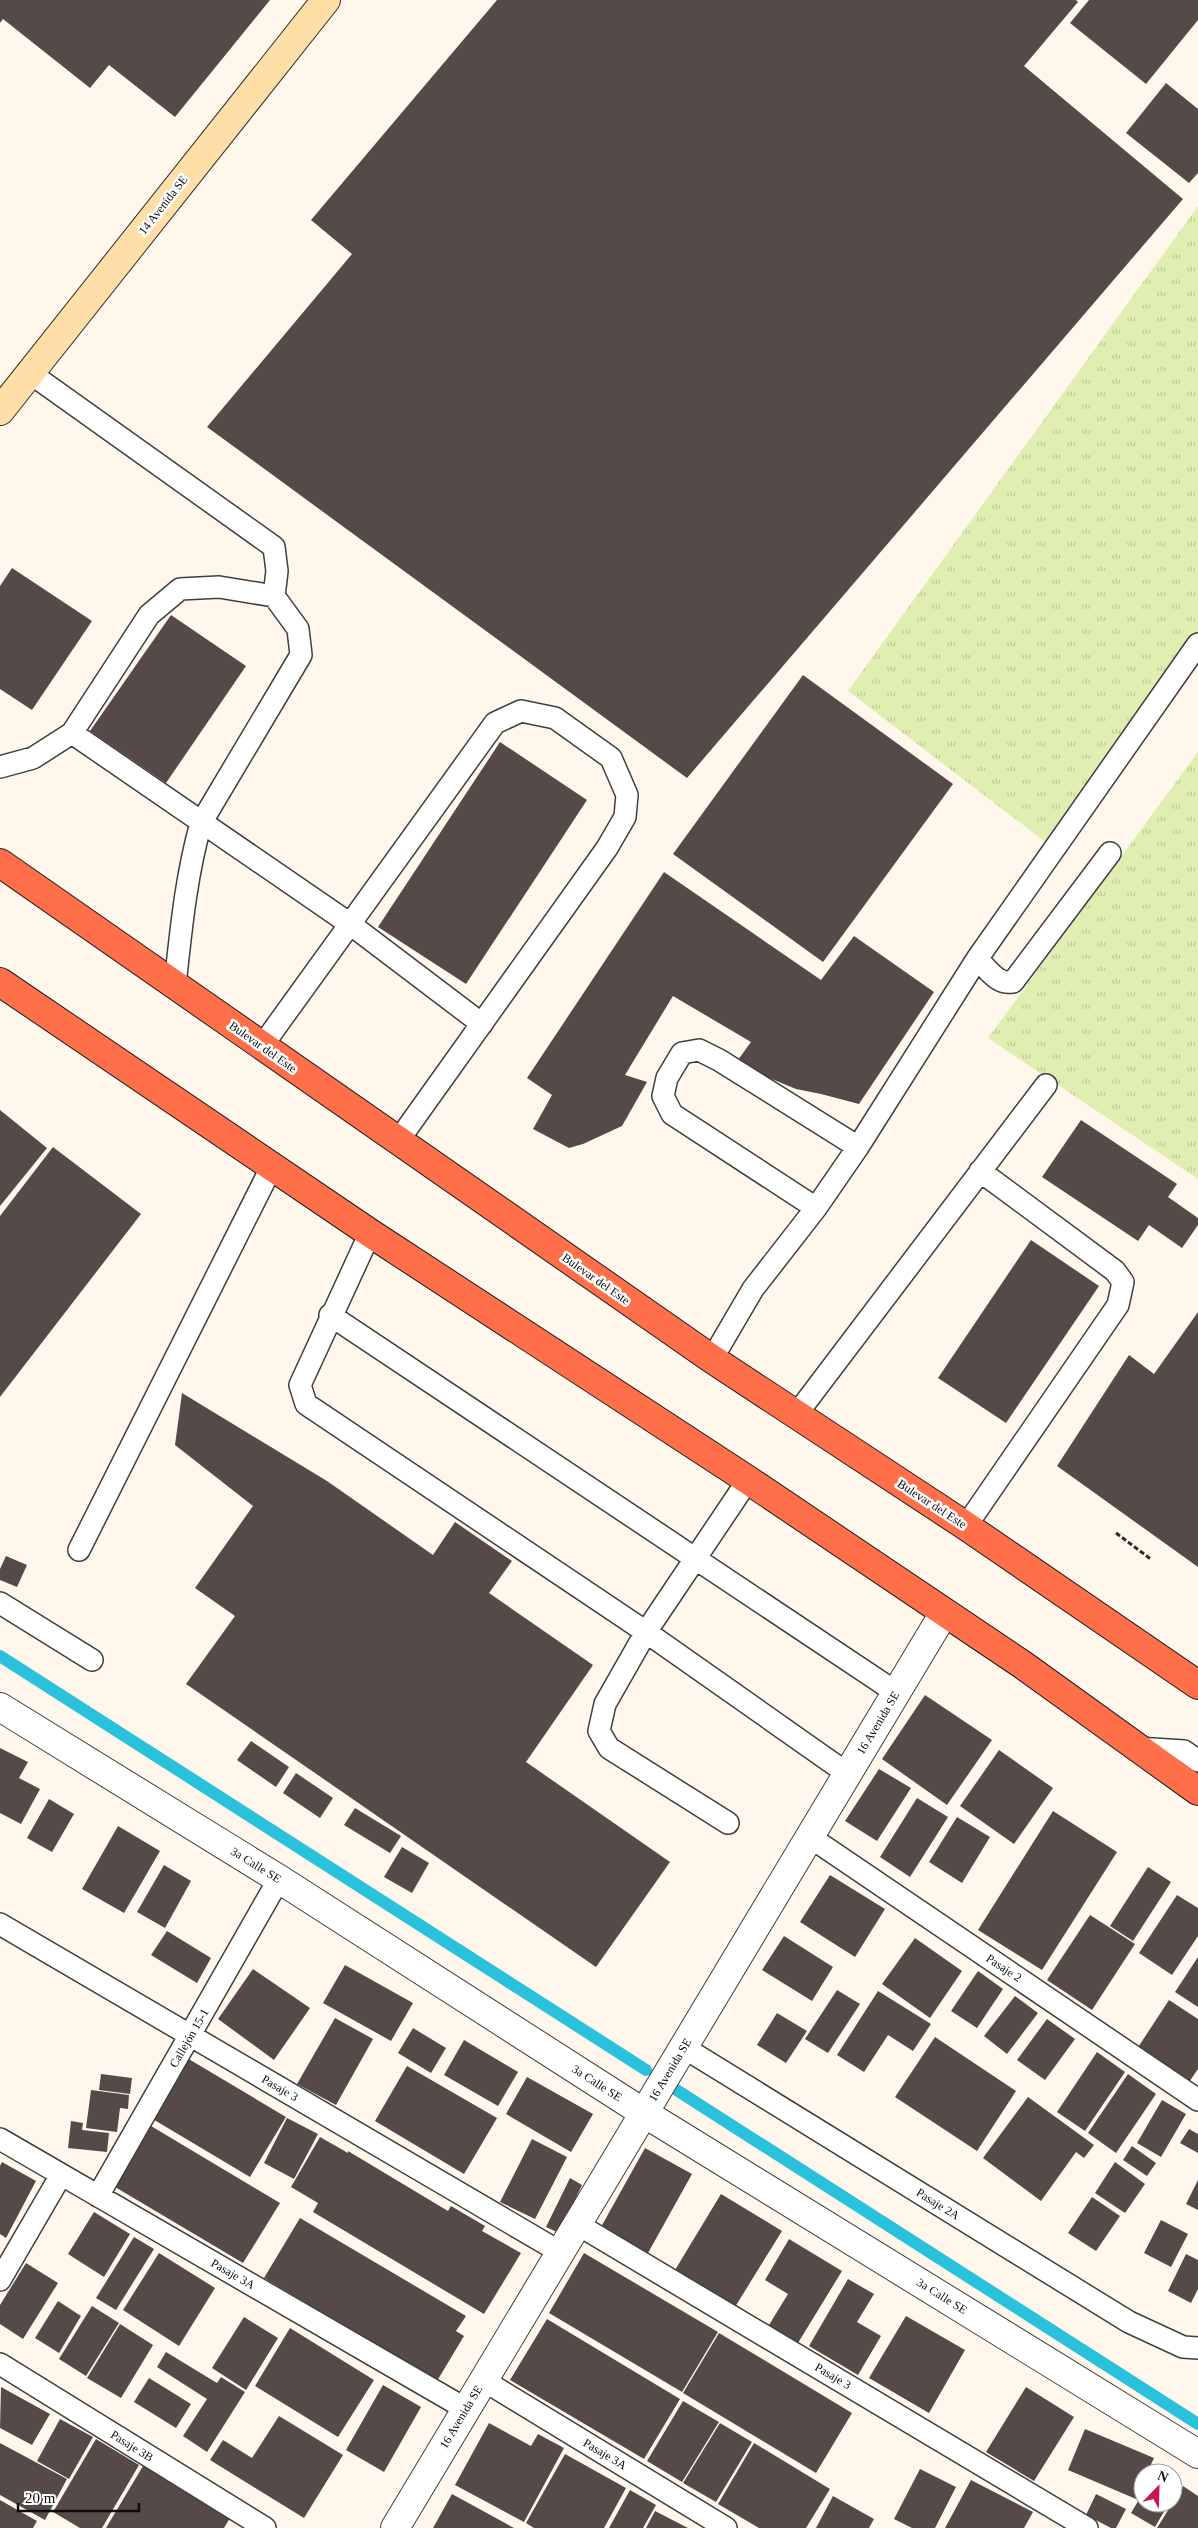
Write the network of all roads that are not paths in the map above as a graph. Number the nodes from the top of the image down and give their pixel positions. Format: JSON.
{"nodes":[{"id":1,"x":326,"y":0,"type":"edge"},
{"id":2,"x":30,"y":373,"type":"junction"},
{"id":3,"x":0,"y":411,"type":"edge"},
{"id":4,"x":274,"y":596,"type":"junction"},
{"id":5,"x":1198,"y":644,"type":"edge"},
{"id":6,"x":72,"y":733,"type":"junction"},
{"id":7,"x":0,"y":767,"type":"edge"},
{"id":8,"x":201,"y":823,"type":"junction"},
{"id":9,"x":1110,"y":853,"type":"dead end"},
{"id":10,"x":0,"y":863,"type":"edge"},
{"id":11,"x":350,"y":924,"type":"junction"},
{"id":12,"x":977,"y":959,"type":"junction"},
{"id":13,"x":0,"y":982,"type":"edge"},
{"id":14,"x":174,"y":985,"type":"junction"},
{"id":15,"x":482,"y":1024,"type":"junction"},
{"id":16,"x":262,"y":1046,"type":"junction"},
{"id":17,"x":1046,"y":1085,"type":"dead end"},
{"id":18,"x":398,"y":1142,"type":"junction"},
{"id":19,"x":858,"y":1147,"type":"junction"},
{"id":20,"x":272,"y":1166,"type":"junction"},
{"id":21,"x":980,"y":1170,"type":"junction"},
{"id":22,"x":816,"y":1208,"type":"junction"},
{"id":23,"x":370,"y":1233,"type":"junction"},
{"id":24,"x":330,"y":1315,"type":"junction"},
{"id":25,"x":712,"y":1359,"type":"junction"},
{"id":26,"x":796,"y":1415,"type":"junction"},
{"id":27,"x":748,"y":1480,"type":"junction"},
{"id":28,"x":966,"y":1526,"type":"junction"},
{"id":29,"x":79,"y":1550,"type":"dead end"},
{"id":30,"x":695,"y":1559,"type":"junction"},
{"id":31,"x":0,"y":1603,"type":"edge"},
{"id":32,"x":944,"y":1612,"type":"junction"},
{"id":33,"x":646,"y":1632,"type":"junction"},
{"id":34,"x":92,"y":1660,"type":"dead end"},
{"id":35,"x":1198,"y":1685,"type":"edge"},
{"id":36,"x":897,"y":1693,"type":"junction"},
{"id":37,"x":0,"y":1707,"type":"edge"},
{"id":38,"x":1137,"y":1748,"type":"junction"},
{"id":39,"x":1198,"y":1760,"type":"edge"},
{"id":40,"x":848,"y":1774,"type":"junction"},
{"id":41,"x":1198,"y":1791,"type":"edge"},
{"id":42,"x":728,"y":1824,"type":"dead end"},
{"id":43,"x":810,"y":1836,"type":"junction"},
{"id":44,"x":279,"y":1879,"type":"junction"},
{"id":45,"x":0,"y":1924,"type":"edge"},
{"id":46,"x":190,"y":2036,"type":"junction"},
{"id":47,"x":683,"y":2047,"type":"junction"},
{"id":48,"x":1198,"y":2100,"type":"edge"},
{"id":49,"x":644,"y":2113,"type":"junction"},
{"id":50,"x":0,"y":2139,"type":"edge"},
{"id":51,"x":61,"y":2175,"type":"junction"},
{"id":52,"x":98,"y":2196,"type":"junction"},
{"id":53,"x":577,"y":2224,"type":"junction"},
{"id":54,"x":560,"y":2252,"type":"junction"},
{"id":55,"x":0,"y":2280,"type":"edge"},
{"id":56,"x":1198,"y":2348,"type":"edge"},
{"id":57,"x":0,"y":2364,"type":"edge"},
{"id":58,"x":483,"y":2380,"type":"junction"},
{"id":59,"x":466,"y":2409,"type":"junction"},
{"id":60,"x":1198,"y":2454,"type":"edge"},
{"id":61,"x":265,"y":2528,"type":"edge"},
{"id":62,"x":394,"y":2528,"type":"edge"},
{"id":63,"x":726,"y":2528,"type":"edge"},
{"id":64,"x":1088,"y":2528,"type":"edge"}],
"edges":[{"from":1,"to":2,"type":"street","name":"14 Avenida SE"},
{"from":2,"to":3,"type":"street","name":"14 Avenida SE"},
{"from":2,"to":4,"type":"lane"},
{"from":4,"to":6,"type":"lane"},
{"from":4,"to":8,"type":"lane"},
{"from":5,"to":12,"type":"lane"},
{"from":6,"to":7,"type":"lane"},
{"from":6,"to":8,"type":"lane"},
{"from":8,"to":11,"type":"lane"},
{"from":8,"to":14,"type":"lane"},
{"from":9,"to":12,"type":"lane"},
{"from":10,"to":14,"type":"highway","name":"Bulevar del Este"},
{"from":11,"to":15,"type":"lane"},
{"from":11,"to":15,"type":"lane"},
{"from":11,"to":16,"type":"lane"},
{"from":12,"to":19,"type":"lane"},
{"from":13,"to":20,"type":"highway"},
{"from":14,"to":16,"type":"highway","name":"Bulevar del Este"},
{"from":15,"to":18,"type":"lane"},
{"from":16,"to":18,"type":"highway","name":"Bulevar del Este"},
{"from":17,"to":21,"type":"lane"},
{"from":18,"to":25,"type":"highway","name":"Bulevar del Este"},
{"from":19,"to":22,"type":"lane"},
{"from":19,"to":22,"type":"lane"},
{"from":20,"to":23,"type":"highway"},
{"from":20,"to":29,"type":"lane"},
{"from":21,"to":26,"type":"lane"},
{"from":21,"to":28,"type":"lane"},
{"from":22,"to":25,"type":"lane"},
{"from":23,"to":24,"type":"lane"},
{"from":23,"to":27,"type":"highway"},
{"from":24,"to":30,"type":"lane"},
{"from":24,"to":33,"type":"lane"},
{"from":25,"to":26,"type":"highway","name":"Bulevar del Este"},
{"from":26,"to":28,"type":"highway","name":"Bulevar del Este"},
{"from":27,"to":30,"type":"lane"},
{"from":27,"to":32,"type":"highway"},
{"from":28,"to":35,"type":"highway","name":"Bulevar del Este"},
{"from":30,"to":33,"type":"lane"},
{"from":30,"to":36,"type":"lane"},
{"from":31,"to":34,"type":"lane"},
{"from":32,"to":36,"type":"street","name":"16 Avenida SE"},
{"from":32,"to":38,"type":"highway"},
{"from":33,"to":40,"type":"lane"},
{"from":33,"to":42,"type":"lane"},
{"from":36,"to":40,"type":"street","name":"16 Avenida SE"},
{"from":37,"to":44,"type":"street","name":"3a Calle SE"},
{"from":38,"to":39,"type":"lane"},
{"from":38,"to":41,"type":"highway"},
{"from":40,"to":43,"type":"street","name":"16 Avenida SE"},
{"from":43,"to":47,"type":"street","name":"16 Avenida SE"},
{"from":43,"to":48,"type":"lane","name":"Pasaje 2"},
{"from":44,"to":46,"type":"lane","name":"Callejón 15-1"},
{"from":44,"to":49,"type":"street","name":"3a Calle SE"},
{"from":45,"to":46,"type":"lane","name":"Pasaje 3"},
{"from":46,"to":52,"type":"lane","name":"Callejón 15-1"},
{"from":46,"to":54,"type":"lane","name":"Pasaje 3"},
{"from":47,"to":49,"type":"street","name":"16 Avenida SE"},
{"from":47,"to":56,"type":"lane","name":"Pasaje 2A"},
{"from":49,"to":53,"type":"street","name":"16 Avenida SE"},
{"from":49,"to":60,"type":"street","name":"3a Calle SE"},
{"from":50,"to":51,"type":"lane","name":"Pasaje 3A"},
{"from":51,"to":52,"type":"lane","name":"Pasaje 3A"},
{"from":51,"to":55,"type":"lane"},
{"from":52,"to":59,"type":"lane","name":"Pasaje 3A"},
{"from":53,"to":54,"type":"street","name":"16 Avenida SE"},
{"from":53,"to":64,"type":"lane","name":"Pasaje 3"},
{"from":54,"to":58,"type":"street","name":"16 Avenida SE"},
{"from":57,"to":61,"type":"lane","name":"Pasaje 3B"},
{"from":58,"to":59,"type":"street","name":"16 Avenida SE"},
{"from":58,"to":63,"type":"lane","name":"Pasaje 3A"},
{"from":59,"to":62,"type":"street","name":"16 Avenida SE"}]}
